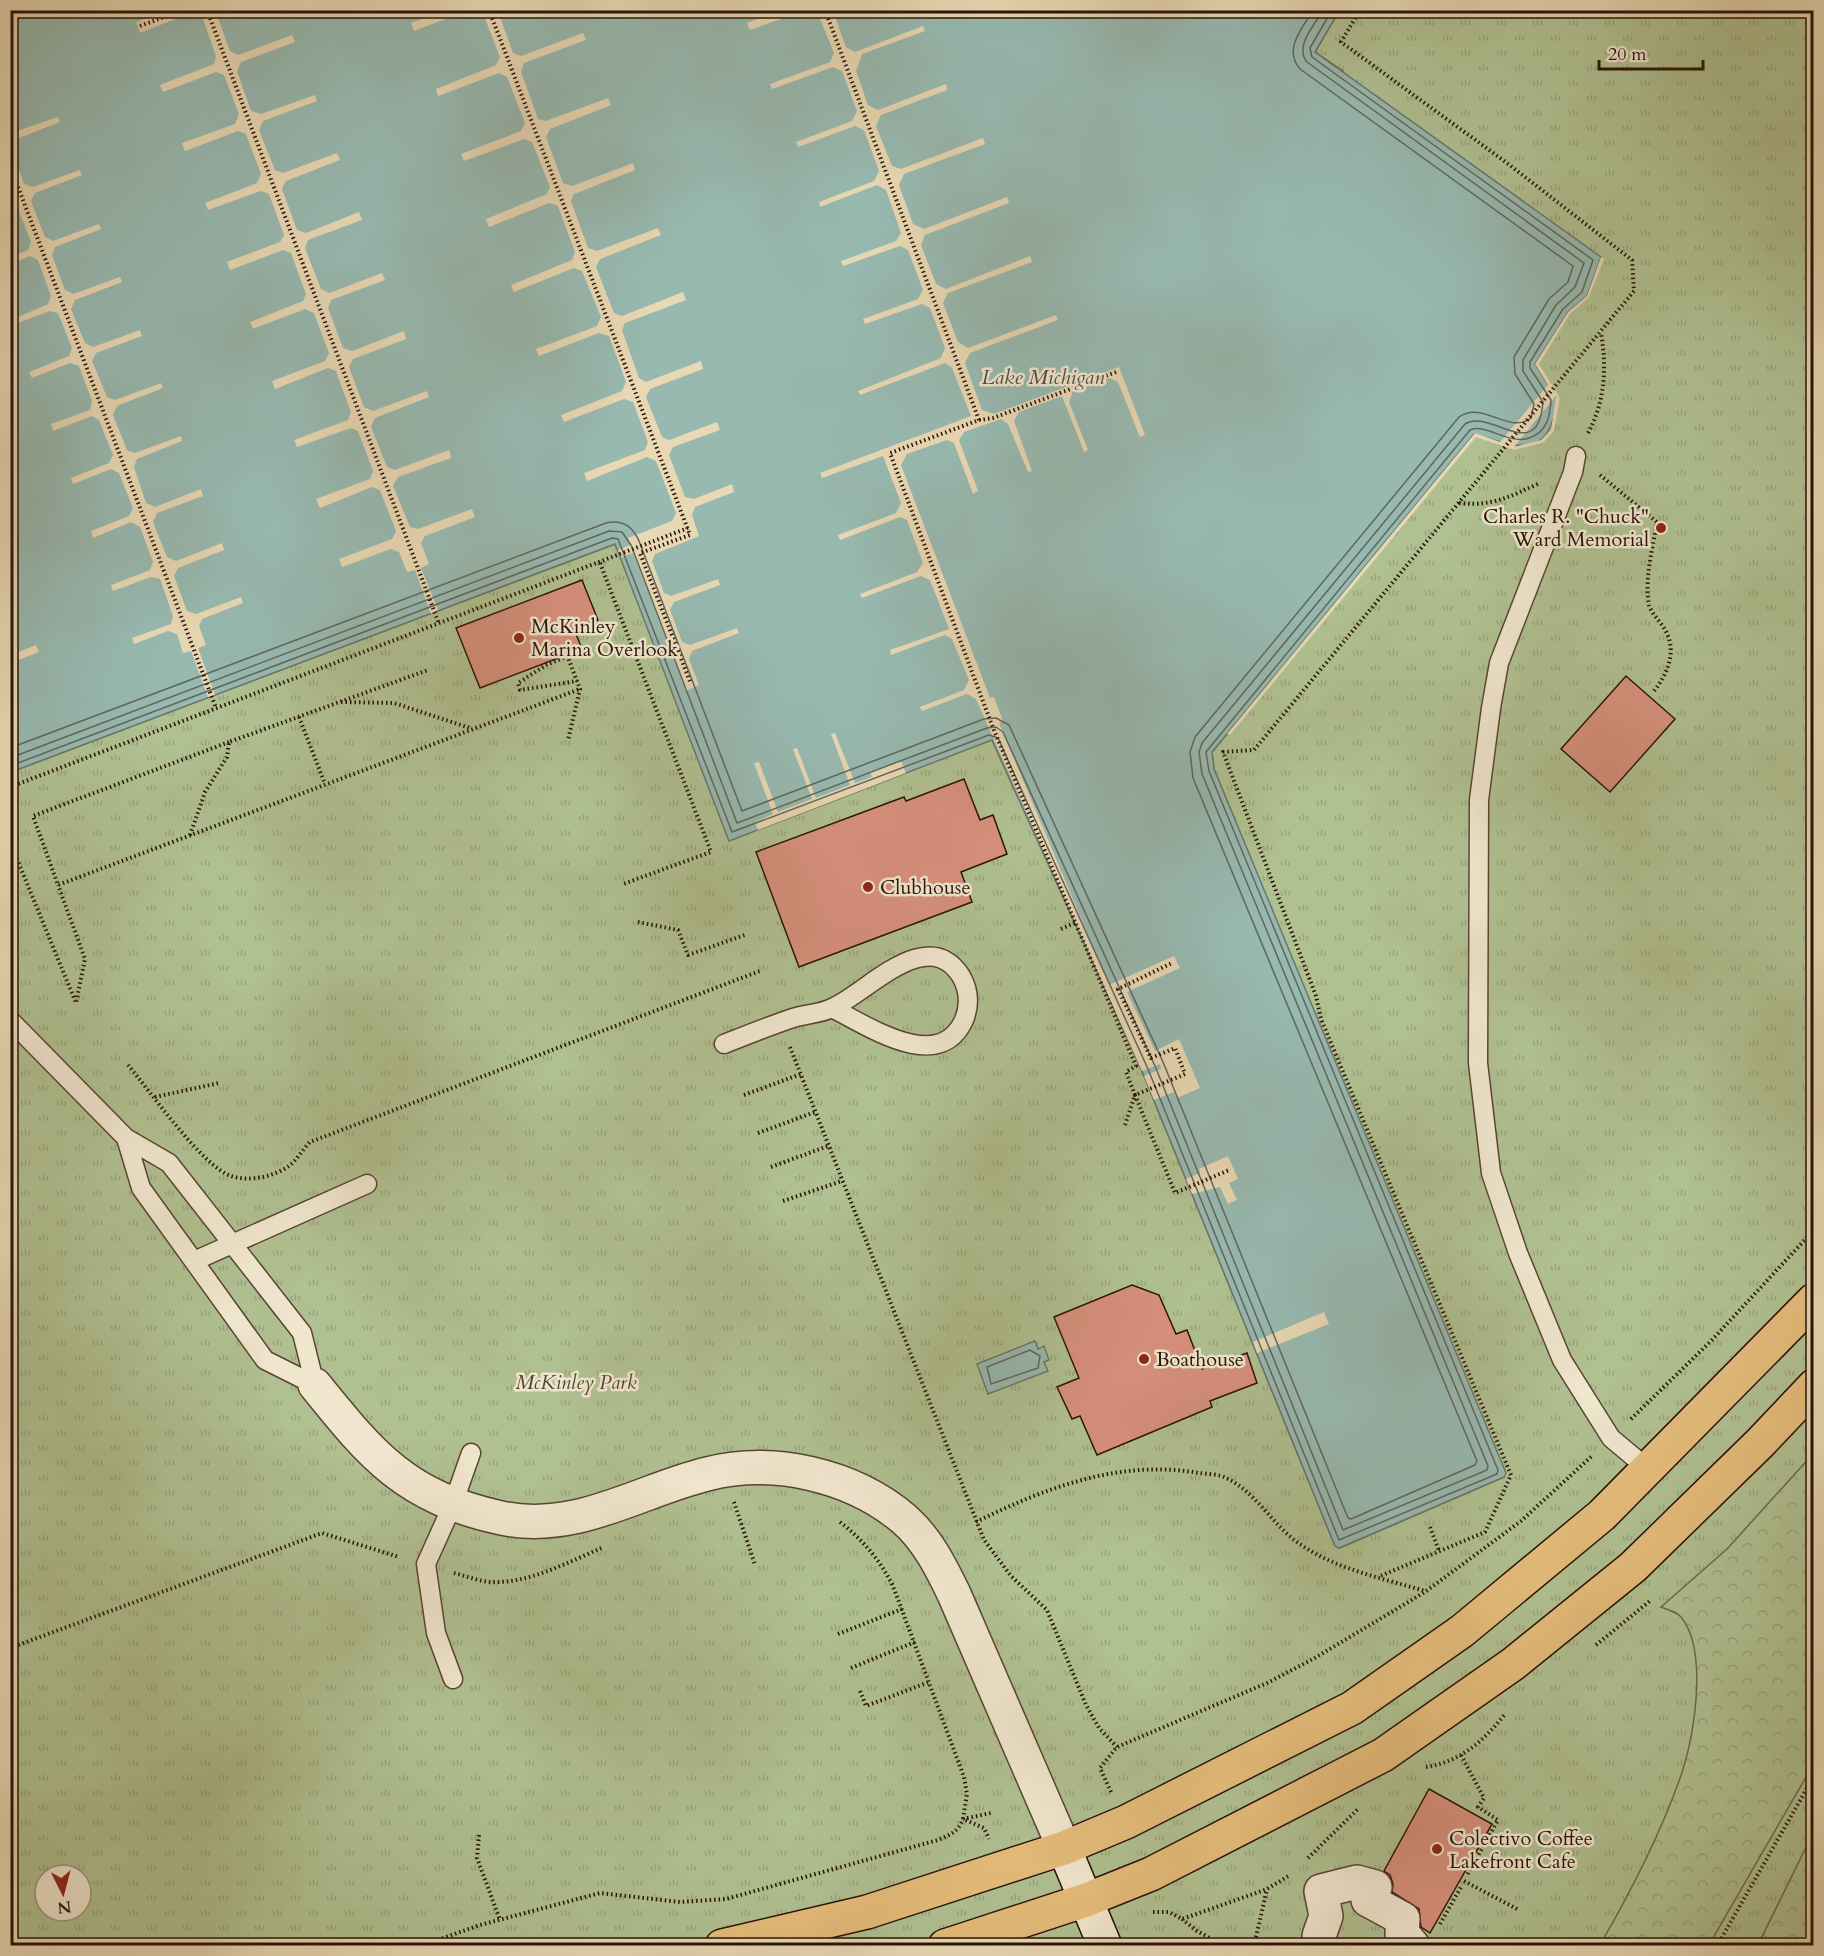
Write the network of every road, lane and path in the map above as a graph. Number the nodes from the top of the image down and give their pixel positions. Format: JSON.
{"nodes":[{"id":1,"x":183,"y":10,"type":"edge"},
{"id":2,"x":207,"y":10,"type":"edge"},
{"id":3,"x":489,"y":10,"type":"edge"},
{"id":4,"x":825,"y":10,"type":"edge"},
{"id":5,"x":1360,"y":10,"type":"edge"},
{"id":6,"x":140,"y":26,"type":"dead end"},
{"id":7,"x":10,"y":166,"type":"edge"},
{"id":8,"x":1116,"y":372,"type":"dead end"},
{"id":9,"x":979,"y":420,"type":"junction"},
{"id":10,"x":1576,"y":456,"type":"joint"},
{"id":11,"x":688,"y":528,"type":"junction"},
{"id":12,"x":600,"y":563,"type":"junction"},
{"id":13,"x":439,"y":624,"type":"junction"},
{"id":14,"x":428,"y":670,"type":"dead end"},
{"id":15,"x":577,"y":681,"type":"junction"},
{"id":16,"x":691,"y":684,"type":"dead end"},
{"id":17,"x":580,"y":688,"type":"junction"},
{"id":18,"x":1654,"y":691,"type":"dead end"},
{"id":19,"x":338,"y":702,"type":"junction"},
{"id":20,"x":216,"y":708,"type":"junction"},
{"id":21,"x":299,"y":717,"type":"junction"},
{"id":22,"x":471,"y":728,"type":"junction"},
{"id":23,"x":568,"y":740,"type":"dead end"},
{"id":24,"x":229,"y":742,"type":"junction"},
{"id":25,"x":10,"y":762,"type":"edge"},
{"id":26,"x":18,"y":784,"type":"junction"},
{"id":27,"x":325,"y":784,"type":"junction"},
{"id":28,"x":10,"y":786,"type":"edge"},
{"id":29,"x":189,"y":836,"type":"junction"},
{"id":30,"x":10,"y":842,"type":"edge"},
{"id":31,"x":623,"y":884,"type":"dead end"},
{"id":32,"x":58,"y":885,"type":"junction"},
{"id":33,"x":638,"y":922,"type":"dead end"},
{"id":34,"x":1077,"y":922,"type":"junction"},
{"id":35,"x":1061,"y":929,"type":"dead end"},
{"id":36,"x":745,"y":935,"type":"dead end"},
{"id":37,"x":1172,"y":963,"type":"dead end"},
{"id":38,"x":760,"y":971,"type":"dead end"},
{"id":39,"x":832,"y":1008,"type":"junction"},
{"id":40,"x":10,"y":1020,"type":"edge"},
{"id":41,"x":724,"y":1044,"type":"dead end"},
{"id":42,"x":789,"y":1044,"type":"dead end"},
{"id":43,"x":128,"y":1065,"type":"dead end"},
{"id":44,"x":801,"y":1074,"type":"junction"},
{"id":45,"x":219,"y":1083,"type":"dead end"},
{"id":46,"x":744,"y":1095,"type":"dead end"},
{"id":47,"x":1136,"y":1095,"type":"junction"},
{"id":48,"x":154,"y":1097,"type":"junction"},
{"id":49,"x":815,"y":1112,"type":"junction"},
{"id":50,"x":1125,"y":1125,"type":"dead end"},
{"id":51,"x":758,"y":1133,"type":"dead end"},
{"id":52,"x":126,"y":1138,"type":"junction"},
{"id":53,"x":828,"y":1146,"type":"junction"},
{"id":54,"x":771,"y":1167,"type":"dead end"},
{"id":55,"x":1228,"y":1170,"type":"dead end"},
{"id":56,"x":842,"y":1180,"type":"junction"},
{"id":57,"x":367,"y":1184,"type":"dead end"},
{"id":58,"x":783,"y":1201,"type":"dead end"},
{"id":59,"x":1814,"y":1230,"type":"edge"},
{"id":60,"x":233,"y":1245,"type":"junction"},
{"id":61,"x":194,"y":1261,"type":"junction"},
{"id":62,"x":1814,"y":1300,"type":"edge"},
{"id":63,"x":315,"y":1385,"type":"junction"},
{"id":64,"x":1814,"y":1386,"type":"edge"},
{"id":65,"x":1611,"y":1438,"type":"junction"},
{"id":66,"x":471,"y":1453,"type":"dead end"},
{"id":67,"x":1648,"y":1469,"type":"junction"},
{"id":68,"x":742,"y":1501,"type":"dead end"},
{"id":69,"x":734,"y":1502,"type":"junction"},
{"id":70,"x":725,"y":1503,"type":"dead end"},
{"id":71,"x":453,"y":1504,"type":"junction"},
{"id":72,"x":831,"y":1517,"type":"dead end"},
{"id":73,"x":976,"y":1522,"type":"junction"},
{"id":74,"x":1430,"y":1527,"type":"dead end"},
{"id":75,"x":613,"y":1544,"type":"dead end"},
{"id":76,"x":1439,"y":1551,"type":"junction"},
{"id":77,"x":399,"y":1557,"type":"dead end"},
{"id":78,"x":755,"y":1565,"type":"dead end"},
{"id":79,"x":453,"y":1572,"type":"dead end"},
{"id":80,"x":1378,"y":1577,"type":"junction"},
{"id":81,"x":1425,"y":1592,"type":"junction"},
{"id":82,"x":902,"y":1609,"type":"junction"},
{"id":83,"x":838,"y":1634,"type":"dead end"},
{"id":84,"x":915,"y":1642,"type":"junction"},
{"id":85,"x":10,"y":1648,"type":"edge"},
{"id":86,"x":851,"y":1668,"type":"dead end"},
{"id":87,"x":453,"y":1679,"type":"dead end"},
{"id":88,"x":929,"y":1682,"type":"junction"},
{"id":89,"x":860,"y":1691,"type":"dead end"},
{"id":90,"x":1118,"y":1747,"type":"junction"},
{"id":91,"x":1461,"y":1755,"type":"dead end"},
{"id":92,"x":1100,"y":1768,"type":"dead end"},
{"id":93,"x":1814,"y":1776,"type":"edge"},
{"id":94,"x":991,"y":1813,"type":"dead end"},
{"id":95,"x":963,"y":1819,"type":"junction"},
{"id":96,"x":984,"y":1828,"type":"dead end"},
{"id":97,"x":479,"y":1835,"type":"dead end"},
{"id":98,"x":1064,"y":1848,"type":"junction"},
{"id":99,"x":1467,"y":1875,"type":"dead end"},
{"id":100,"x":1464,"y":1881,"type":"dead end"},
{"id":101,"x":1461,"y":1887,"type":"dead end"},
{"id":102,"x":1267,"y":1889,"type":"dead end"},
{"id":103,"x":1086,"y":1900,"type":"junction"},
{"id":104,"x":1519,"y":1910,"type":"dead end"},
{"id":105,"x":1182,"y":1919,"type":"dead end"},
{"id":106,"x":500,"y":1920,"type":"junction"},
{"id":107,"x":1439,"y":1926,"type":"dead end"},
{"id":108,"x":421,"y":1946,"type":"edge"},
{"id":109,"x":722,"y":1946,"type":"edge"},
{"id":110,"x":945,"y":1946,"type":"edge"},
{"id":111,"x":1106,"y":1946,"type":"edge"},
{"id":112,"x":1224,"y":1946,"type":"edge"},
{"id":113,"x":1254,"y":1946,"type":"edge"},
{"id":114,"x":1320,"y":1946,"type":"edge"},
{"id":115,"x":1413,"y":1946,"type":"edge"},
{"id":116,"x":1717,"y":1946,"type":"edge"}],
"edges":[{"from":1,"to":6,"type":"path"},
{"from":2,"to":13,"type":"path"},
{"from":3,"to":11,"type":"path"},
{"from":4,"to":9,"type":"path"},
{"from":5,"to":76,"type":"path"},
{"from":7,"to":20,"type":"path"},
{"from":8,"to":9,"type":"path"},
{"from":9,"to":34,"type":"path"},
{"from":10,"to":18,"type":"path"},
{"from":10,"to":65,"type":"lane"},
{"from":11,"to":12,"type":"path"},
{"from":11,"to":16,"type":"path"},
{"from":12,"to":13,"type":"path"},
{"from":12,"to":31,"type":"path"},
{"from":13,"to":20,"type":"path"},
{"from":14,"to":19,"type":"path"},
{"from":15,"to":15,"type":"path"},
{"from":15,"to":17,"type":"path"},
{"from":17,"to":22,"type":"path"},
{"from":17,"to":23,"type":"path"},
{"from":19,"to":21,"type":"path"},
{"from":19,"to":22,"type":"path"},
{"from":20,"to":26,"type":"path"},
{"from":21,"to":24,"type":"path"},
{"from":21,"to":27,"type":"path"},
{"from":22,"to":27,"type":"path"},
{"from":24,"to":29,"type":"path"},
{"from":24,"to":32,"type":"path"},
{"from":25,"to":26,"type":"path"},
{"from":26,"to":28,"type":"path"},
{"from":27,"to":29,"type":"path"},
{"from":29,"to":32,"type":"path"},
{"from":30,"to":32,"type":"path"},
{"from":33,"to":36,"type":"path"},
{"from":34,"to":35,"type":"path"},
{"from":34,"to":47,"type":"path"},
{"from":37,"to":47,"type":"path"},
{"from":38,"to":48,"type":"path"},
{"from":39,"to":39,"type":"lane"},
{"from":39,"to":41,"type":"lane"},
{"from":40,"to":52,"type":"lane"},
{"from":42,"to":44,"type":"path"},
{"from":43,"to":48,"type":"path"},
{"from":44,"to":46,"type":"path"},
{"from":44,"to":49,"type":"path"},
{"from":45,"to":48,"type":"path"},
{"from":47,"to":50,"type":"path"},
{"from":47,"to":55,"type":"path"},
{"from":49,"to":51,"type":"path"},
{"from":49,"to":53,"type":"path"},
{"from":52,"to":60,"type":"lane"},
{"from":52,"to":61,"type":"lane"},
{"from":53,"to":54,"type":"path"},
{"from":53,"to":56,"type":"path"},
{"from":56,"to":58,"type":"path"},
{"from":56,"to":73,"type":"path"},
{"from":57,"to":60,"type":"lane"},
{"from":59,"to":65,"type":"path"},
{"from":60,"to":61,"type":"lane"},
{"from":60,"to":63,"type":"lane"},
{"from":61,"to":63,"type":"lane"},
{"from":62,"to":67,"type":"main road"},
{"from":63,"to":71,"type":"street"},
{"from":64,"to":103,"type":"main road"},
{"from":65,"to":67,"type":"lane"},
{"from":65,"to":81,"type":"path"},
{"from":66,"to":71,"type":"lane"},
{"from":67,"to":98,"type":"main road"},
{"from":68,"to":69,"type":"path"},
{"from":69,"to":70,"type":"path"},
{"from":69,"to":78,"type":"path"},
{"from":71,"to":87,"type":"lane"},
{"from":71,"to":98,"type":"street"},
{"from":72,"to":82,"type":"path"},
{"from":73,"to":80,"type":"path"},
{"from":73,"to":90,"type":"path"},
{"from":74,"to":76,"type":"path"},
{"from":75,"to":79,"type":"path"},
{"from":76,"to":80,"type":"path"},
{"from":77,"to":85,"type":"path"},
{"from":80,"to":81,"type":"path"},
{"from":81,"to":90,"type":"path"},
{"from":82,"to":83,"type":"path"},
{"from":82,"to":84,"type":"path"},
{"from":84,"to":86,"type":"path"},
{"from":84,"to":88,"type":"path"},
{"from":88,"to":89,"type":"path"},
{"from":88,"to":95,"type":"path"},
{"from":90,"to":92,"type":"path"},
{"from":91,"to":99,"type":"path"},
{"from":93,"to":116,"type":"path"},
{"from":94,"to":95,"type":"path"},
{"from":95,"to":96,"type":"path"},
{"from":95,"to":106,"type":"path"},
{"from":97,"to":106,"type":"path"},
{"from":98,"to":103,"type":"street"},
{"from":98,"to":109,"type":"main road"},
{"from":100,"to":104,"type":"path"},
{"from":101,"to":107,"type":"path"},
{"from":102,"to":113,"type":"path"},
{"from":103,"to":110,"type":"main road"},
{"from":103,"to":111,"type":"street"},
{"from":105,"to":112,"type":"path"},
{"from":106,"to":108,"type":"path"},
{"from":114,"to":115,"type":"street"}]}
